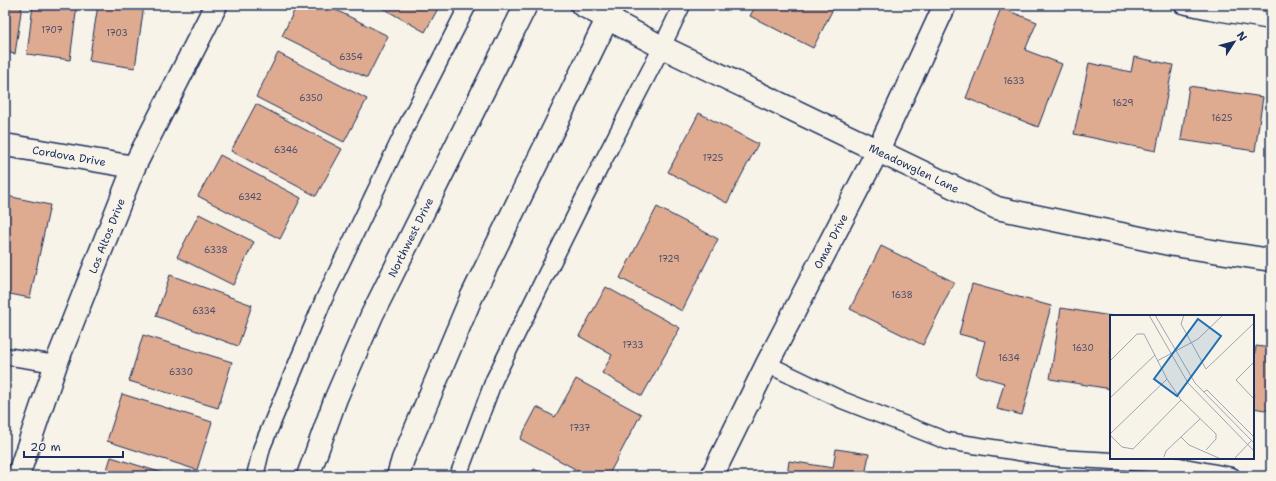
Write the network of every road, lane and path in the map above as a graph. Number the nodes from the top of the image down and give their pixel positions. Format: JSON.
{"nodes":[{"id":1,"x":216,"y":5,"type":"edge"},
{"id":2,"x":468,"y":5,"type":"edge"},
{"id":3,"x":526,"y":5,"type":"edge"},
{"id":4,"x":582,"y":5,"type":"edge"},
{"id":5,"x":682,"y":5,"type":"edge"},
{"id":6,"x":945,"y":5,"type":"edge"},
{"id":7,"x":1182,"y":5,"type":"edge"},
{"id":8,"x":611,"y":12,"type":"edge"},
{"id":9,"x":1271,"y":21,"type":"edge"},
{"id":10,"x":662,"y":46,"type":"junction"},
{"id":11,"x":5,"y":145,"type":"edge"},
{"id":12,"x":878,"y":150,"type":"junction"},
{"id":13,"x":134,"y":167,"type":"junction"},
{"id":14,"x":1271,"y":260,"type":"edge"},
{"id":15,"x":5,"y":356,"type":"edge"},
{"id":16,"x":56,"y":364,"type":"junction"},
{"id":17,"x":767,"y":364,"type":"junction"},
{"id":18,"x":18,"y":476,"type":"edge"},
{"id":19,"x":255,"y":476,"type":"edge"},
{"id":20,"x":308,"y":476,"type":"edge"},
{"id":21,"x":398,"y":476,"type":"edge"},
{"id":22,"x":458,"y":476,"type":"edge"},
{"id":23,"x":712,"y":476,"type":"edge"},
{"id":24,"x":1232,"y":476,"type":"edge"}],
"edges":[{"from":1,"to":13,"type":"street","name":"Los Altos Drive"},
{"from":2,"to":19,"type":"lane"},
{"from":3,"to":20,"type":"street","name":"Northwest Drive"},
{"from":4,"to":8,"type":"street","name":"Meadowglen Lane"},
{"from":5,"to":10,"type":"lane"},
{"from":6,"to":12,"type":"street","name":"Omar Drive"},
{"from":7,"to":9,"type":"lane"},
{"from":8,"to":10,"type":"street","name":"Meadowglen Lane"},
{"from":8,"to":21,"type":"street"},
{"from":10,"to":12,"type":"street","name":"Meadowglen Lane"},
{"from":10,"to":22,"type":"lane"},
{"from":11,"to":13,"type":"street","name":"Cordova Drive"},
{"from":12,"to":14,"type":"street","name":"Meadowglen Lane"},
{"from":12,"to":17,"type":"street","name":"Omar Drive"},
{"from":13,"to":16,"type":"street","name":"Los Altos Drive"},
{"from":15,"to":16,"type":"lane"},
{"from":16,"to":18,"type":"street","name":"Los Altos Drive"},
{"from":17,"to":23,"type":"street","name":"Omar Drive"},
{"from":17,"to":24,"type":"lane"}]}
